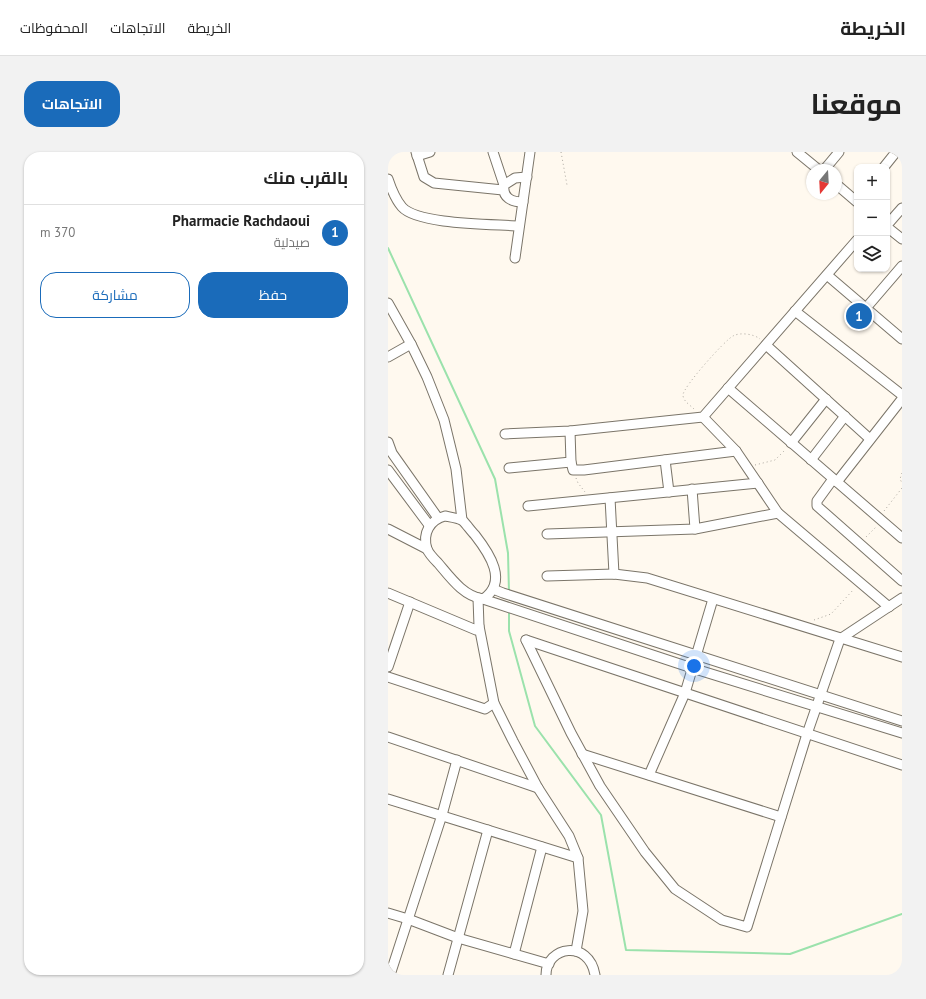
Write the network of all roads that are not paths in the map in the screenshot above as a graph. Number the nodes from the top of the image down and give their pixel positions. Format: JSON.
{"nodes":[{"id":1,"x":430,"y":152,"type":"edge"},
{"id":2,"x":493,"y":152,"type":"edge"},
{"id":3,"x":530,"y":152,"type":"edge"},
{"id":4,"x":798,"y":152,"type":"edge"},
{"id":5,"x":839,"y":152,"type":"edge"},
{"id":6,"x":896,"y":152,"type":"edge"},
{"id":7,"x":417,"y":154,"type":"edge"},
{"id":8,"x":812,"y":164,"type":"edge"},
{"id":9,"x":829,"y":164,"type":"edge"},
{"id":10,"x":886,"y":164,"type":"edge"},
{"id":11,"x":527,"y":177,"type":"junction"},
{"id":12,"x":388,"y":179,"type":"edge"},
{"id":13,"x":503,"y":187,"type":"junction"},
{"id":14,"x":842,"y":189,"type":"edge"},
{"id":15,"x":856,"y":200,"type":"edge"},
{"id":16,"x":523,"y":202,"type":"junction"},
{"id":17,"x":902,"y":208,"type":"edge"},
{"id":18,"x":890,"y":222,"type":"edge"},
{"id":19,"x":520,"y":226,"type":"junction"},
{"id":20,"x":890,"y":229,"type":"edge"},
{"id":21,"x":902,"y":239,"type":"edge"},
{"id":22,"x":854,"y":244,"type":"edge"},
{"id":23,"x":515,"y":258,"type":"dead end"},
{"id":24,"x":902,"y":266,"type":"edge"},
{"id":25,"x":827,"y":275,"type":"junction"},
{"id":26,"x":388,"y":303,"type":"edge"},
{"id":27,"x":866,"y":308,"type":"junction"},
{"id":28,"x":795,"y":311,"type":"junction"},
{"id":29,"x":902,"y":339,"type":"edge"},
{"id":30,"x":411,"y":344,"type":"junction"},
{"id":31,"x":766,"y":345,"type":"junction"},
{"id":32,"x":388,"y":357,"type":"edge"},
{"id":33,"x":728,"y":388,"type":"junction"},
{"id":34,"x":902,"y":395,"type":"edge"},
{"id":35,"x":826,"y":399,"type":"junction"},
{"id":36,"x":902,"y":399,"type":"edge"},
{"id":37,"x":703,"y":416,"type":"junction"},
{"id":38,"x":845,"y":416,"type":"junction"},
{"id":39,"x":570,"y":431,"type":"junction"},
{"id":40,"x":505,"y":434,"type":"dead end"},
{"id":41,"x":870,"y":439,"type":"junction"},
{"id":42,"x":388,"y":442,"type":"edge"},
{"id":43,"x":791,"y":443,"type":"junction"},
{"id":44,"x":736,"y":451,"type":"junction"},
{"id":45,"x":390,"y":455,"type":"edge"},
{"id":46,"x":665,"y":460,"type":"junction"},
{"id":47,"x":811,"y":460,"type":"junction"},
{"id":48,"x":572,"y":466,"type":"junction"},
{"id":49,"x":510,"y":468,"type":"dead end"},
{"id":50,"x":388,"y":470,"type":"edge"},
{"id":51,"x":835,"y":480,"type":"junction"},
{"id":52,"x":758,"y":483,"type":"junction"},
{"id":53,"x":692,"y":490,"type":"junction"},
{"id":54,"x":669,"y":492,"type":"junction"},
{"id":55,"x":610,"y":498,"type":"junction"},
{"id":56,"x":528,"y":506,"type":"dead end"},
{"id":57,"x":778,"y":513,"type":"junction"},
{"id":58,"x":438,"y":518,"type":"junction"},
{"id":59,"x":462,"y":520,"type":"junction"},
{"id":60,"x":429,"y":525,"type":"junction"},
{"id":61,"x":695,"y":529,"type":"junction"},
{"id":62,"x":388,"y":530,"type":"edge"},
{"id":63,"x":612,"y":532,"type":"junction"},
{"id":64,"x":547,"y":534,"type":"dead end"},
{"id":65,"x":902,"y":538,"type":"edge"},
{"id":66,"x":427,"y":549,"type":"junction"},
{"id":67,"x":614,"y":574,"type":"junction"},
{"id":68,"x":547,"y":576,"type":"dead end"},
{"id":69,"x":902,"y":581,"type":"edge"},
{"id":70,"x":493,"y":589,"type":"junction"},
{"id":71,"x":388,"y":593,"type":"edge"},
{"id":72,"x":480,"y":598,"type":"junction"},
{"id":73,"x":713,"y":599,"type":"junction"},
{"id":74,"x":901,"y":599,"type":"edge"},
{"id":75,"x":410,"y":602,"type":"junction"},
{"id":76,"x":889,"y":607,"type":"junction"},
{"id":77,"x":479,"y":626,"type":"junction"},
{"id":78,"x":840,"y":639,"type":"junction"},
{"id":79,"x":696,"y":656,"type":"junction"},
{"id":80,"x":902,"y":658,"type":"edge"},
{"id":81,"x":388,"y":667,"type":"edge"},
{"id":82,"x":692,"y":668,"type":"junction"},
{"id":83,"x":388,"y":677,"type":"edge"},
{"id":84,"x":685,"y":693,"type":"junction"},
{"id":85,"x":820,"y":695,"type":"junction"},
{"id":86,"x":494,"y":703,"type":"junction"},
{"id":87,"x":817,"y":706,"type":"junction"},
{"id":88,"x":902,"y":721,"type":"edge"},
{"id":89,"x":902,"y":733,"type":"edge"},
{"id":90,"x":807,"y":734,"type":"junction"},
{"id":91,"x":388,"y":737,"type":"edge"},
{"id":92,"x":582,"y":754,"type":"junction"},
{"id":93,"x":457,"y":760,"type":"junction"},
{"id":94,"x":902,"y":765,"type":"edge"},
{"id":95,"x":649,"y":775,"type":"junction"},
{"id":96,"x":538,"y":788,"type":"junction"},
{"id":97,"x":388,"y":799,"type":"edge"},
{"id":98,"x":442,"y":816,"type":"junction"},
{"id":99,"x":782,"y":816,"type":"junction"},
{"id":100,"x":488,"y":830,"type":"junction"},
{"id":101,"x":542,"y":847,"type":"junction"},
{"id":102,"x":578,"y":858,"type":"junction"},
{"id":103,"x":388,"y":913,"type":"edge"},
{"id":104,"x":408,"y":919,"type":"junction"},
{"id":105,"x":458,"y":938,"type":"junction"},
{"id":106,"x":576,"y":951,"type":"junction"},
{"id":107,"x":514,"y":954,"type":"junction"},
{"id":108,"x":549,"y":964,"type":"junction"},
{"id":109,"x":390,"y":975,"type":"edge"},
{"id":110,"x":448,"y":975,"type":"edge"},
{"id":111,"x":546,"y":975,"type":"edge"},
{"id":112,"x":595,"y":975,"type":"edge"}],
"edges":[{"from":1,"to":7,"type":"street"},
{"from":2,"to":13,"type":"street"},
{"from":3,"to":11,"type":"street"},
{"from":4,"to":8,"type":"street"},
{"from":5,"to":9,"type":"street"},
{"from":6,"to":10,"type":"street"},
{"from":7,"to":13,"type":"street"},
{"from":11,"to":13,"type":"street"},
{"from":11,"to":16,"type":"street"},
{"from":12,"to":19,"type":"street"},
{"from":13,"to":16,"type":"street"},
{"from":14,"to":15,"type":"street"},
{"from":16,"to":19,"type":"street"},
{"from":17,"to":18,"type":"street"},
{"from":19,"to":23,"type":"street"},
{"from":20,"to":21,"type":"street"},
{"from":22,"to":25,"type":"street"},
{"from":24,"to":27,"type":"street"},
{"from":25,"to":27,"type":"street"},
{"from":25,"to":28,"type":"street"},
{"from":26,"to":30,"type":"street"},
{"from":27,"to":29,"type":"street"},
{"from":28,"to":31,"type":"street"},
{"from":28,"to":34,"type":"street"},
{"from":30,"to":32,"type":"street"},
{"from":30,"to":59,"type":"street"},
{"from":31,"to":33,"type":"street"},
{"from":31,"to":35,"type":"street"},
{"from":33,"to":37,"type":"street"},
{"from":33,"to":43,"type":"street"},
{"from":35,"to":38,"type":"street"},
{"from":35,"to":43,"type":"street"},
{"from":36,"to":41,"type":"street"},
{"from":37,"to":39,"type":"street"},
{"from":37,"to":44,"type":"street"},
{"from":38,"to":41,"type":"street"},
{"from":38,"to":47,"type":"street"},
{"from":39,"to":40,"type":"street"},
{"from":39,"to":48,"type":"street"},
{"from":41,"to":51,"type":"street"},
{"from":42,"to":45,"type":"street"},
{"from":43,"to":47,"type":"street"},
{"from":44,"to":46,"type":"street"},
{"from":44,"to":52,"type":"street"},
{"from":45,"to":58,"type":"street"},
{"from":46,"to":48,"type":"street"},
{"from":46,"to":54,"type":"street"},
{"from":47,"to":51,"type":"street"},
{"from":48,"to":49,"type":"street"},
{"from":50,"to":60,"type":"street"},
{"from":51,"to":65,"type":"street"},
{"from":51,"to":69,"type":"street"},
{"from":52,"to":53,"type":"street"},
{"from":52,"to":57,"type":"street"},
{"from":53,"to":54,"type":"street"},
{"from":53,"to":61,"type":"street"},
{"from":54,"to":55,"type":"street"},
{"from":55,"to":56,"type":"street"},
{"from":55,"to":63,"type":"street"},
{"from":57,"to":61,"type":"street"},
{"from":57,"to":76,"type":"street"},
{"from":58,"to":59,"type":"street"},
{"from":58,"to":60,"type":"street"},
{"from":59,"to":70,"type":"street"},
{"from":60,"to":66,"type":"street"},
{"from":61,"to":63,"type":"street"},
{"from":62,"to":66,"type":"street"},
{"from":63,"to":64,"type":"street"},
{"from":63,"to":67,"type":"street"},
{"from":66,"to":72,"type":"street"},
{"from":67,"to":68,"type":"street"},
{"from":67,"to":73,"type":"street"},
{"from":70,"to":72,"type":"street"},
{"from":70,"to":79,"type":"street"},
{"from":71,"to":75,"type":"street"},
{"from":72,"to":77,"type":"street"},
{"from":72,"to":82,"type":"street"},
{"from":73,"to":78,"type":"street"},
{"from":73,"to":79,"type":"street"},
{"from":74,"to":76,"type":"street"},
{"from":75,"to":77,"type":"street"},
{"from":75,"to":81,"type":"street"},
{"from":76,"to":78,"type":"street"},
{"from":77,"to":86,"type":"street"},
{"from":78,"to":80,"type":"street"},
{"from":78,"to":85,"type":"street"},
{"from":79,"to":82,"type":"street"},
{"from":79,"to":85,"type":"street"},
{"from":82,"to":84,"type":"street"},
{"from":82,"to":87,"type":"street"},
{"from":83,"to":86,"type":"street"},
{"from":84,"to":90,"type":"street"},
{"from":84,"to":92,"type":"street"},
{"from":84,"to":95,"type":"street"},
{"from":85,"to":87,"type":"street"},
{"from":85,"to":88,"type":"street"},
{"from":86,"to":96,"type":"street"},
{"from":87,"to":89,"type":"street"},
{"from":87,"to":90,"type":"street"},
{"from":90,"to":94,"type":"street"},
{"from":90,"to":99,"type":"street"},
{"from":91,"to":93,"type":"street"},
{"from":92,"to":95,"type":"street"},
{"from":92,"to":99,"type":"street"},
{"from":93,"to":96,"type":"street"},
{"from":93,"to":98,"type":"street"},
{"from":95,"to":99,"type":"street"},
{"from":96,"to":102,"type":"street"},
{"from":97,"to":98,"type":"street"},
{"from":98,"to":100,"type":"street"},
{"from":98,"to":104,"type":"street"},
{"from":100,"to":101,"type":"street"},
{"from":100,"to":105,"type":"street"},
{"from":101,"to":102,"type":"street"},
{"from":101,"to":107,"type":"street"},
{"from":102,"to":106,"type":"street"},
{"from":103,"to":104,"type":"street"},
{"from":104,"to":105,"type":"street"},
{"from":104,"to":109,"type":"street"},
{"from":105,"to":107,"type":"street"},
{"from":105,"to":110,"type":"street"},
{"from":106,"to":108,"type":"street"},
{"from":106,"to":112,"type":"street"},
{"from":107,"to":108,"type":"street"},
{"from":108,"to":111,"type":"street"}]}
